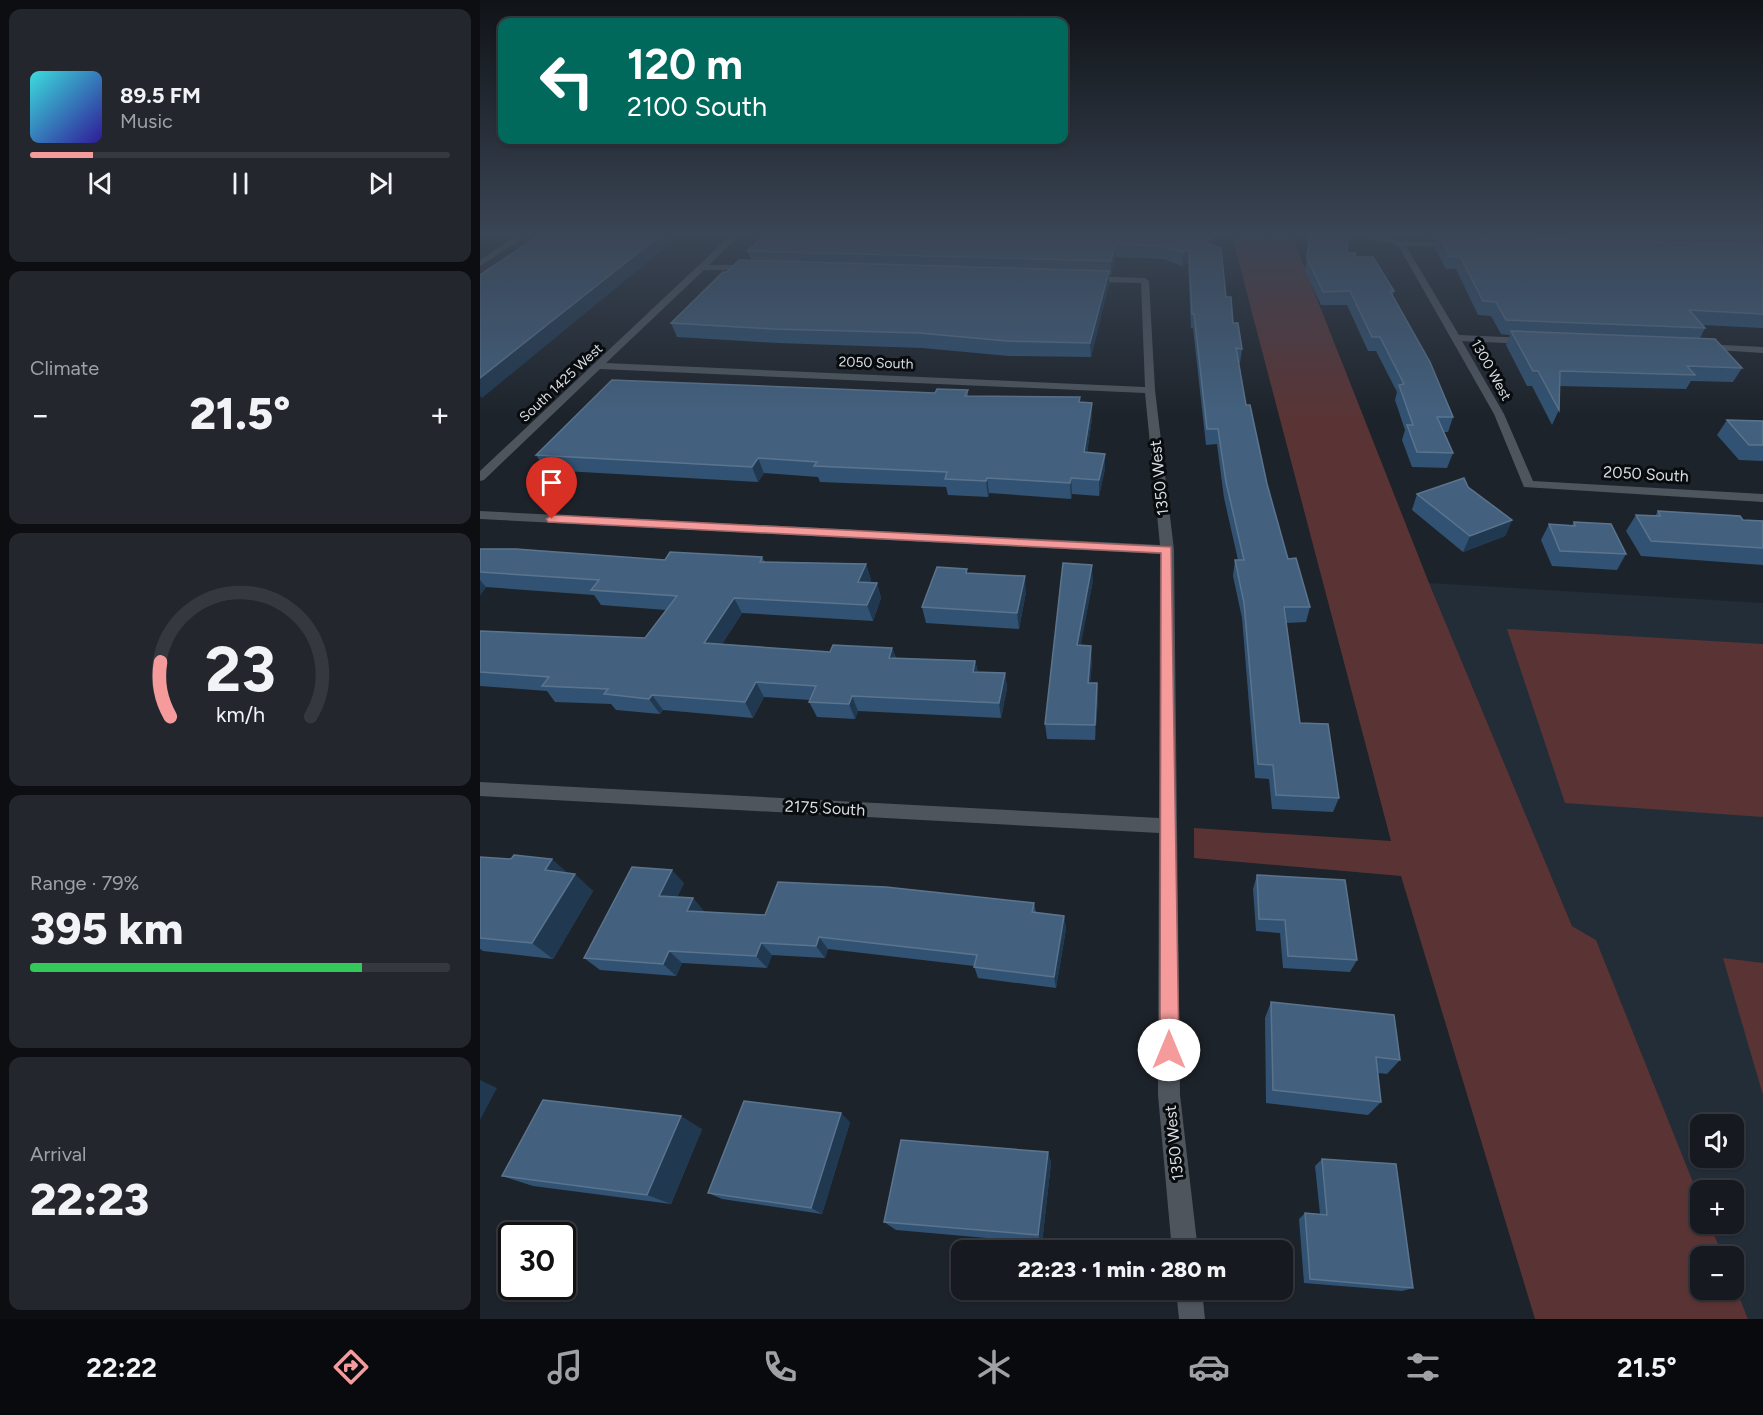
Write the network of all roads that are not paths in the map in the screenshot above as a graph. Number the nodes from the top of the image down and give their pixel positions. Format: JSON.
{"nodes":[{"id":1,"x":674,"y":295,"type":"edge"},
{"id":2,"x":1146,"y":295,"type":"edge"},
{"id":3,"x":1432,"y":295,"type":"edge"},
{"id":4,"x":1458,"y":338,"type":"junction"},
{"id":5,"x":1540,"y":341,"type":"edge"},
{"id":6,"x":1693,"y":347,"type":"edge"},
{"id":7,"x":1763,"y":350,"type":"edge"},
{"id":8,"x":600,"y":366,"type":"junction"},
{"id":9,"x":1150,"y":390,"type":"junction"},
{"id":10,"x":480,"y":477,"type":"edge"},
{"id":11,"x":1528,"y":484,"type":"joint"},
{"id":12,"x":1763,"y":498,"type":"edge"},
{"id":13,"x":480,"y":515,"type":"edge"},
{"id":14,"x":1167,"y":550,"type":"junction"},
{"id":15,"x":480,"y":789,"type":"edge"},
{"id":16,"x":1169,"y":826,"type":"junction"},
{"id":17,"x":1184,"y":1240,"type":"edge"},
{"id":18,"x":1190,"y":1300,"type":"edge"},
{"id":19,"x":1192,"y":1319,"type":"edge"}],
"edges":[{"from":1,"to":8,"type":"street","name":"South 1425 West"},
{"from":2,"to":9,"type":"street","name":"1350 West"},
{"from":3,"to":4,"type":"street","name":"1300 West"},
{"from":4,"to":5,"type":"street"},
{"from":4,"to":11,"type":"street","name":"1300 West"},
{"from":6,"to":7,"type":"street"},
{"from":8,"to":9,"type":"street","name":"2050 South"},
{"from":8,"to":10,"type":"street","name":"South 1425 West"},
{"from":9,"to":14,"type":"street","name":"1350 West"},
{"from":11,"to":12,"type":"street","name":"2050 South"},
{"from":13,"to":14,"type":"street"},
{"from":14,"to":16,"type":"street","name":"1350 West"},
{"from":15,"to":16,"type":"street","name":"2175 South"},
{"from":16,"to":17,"type":"street","name":"1350 West"},
{"from":18,"to":19,"type":"street"}]}
